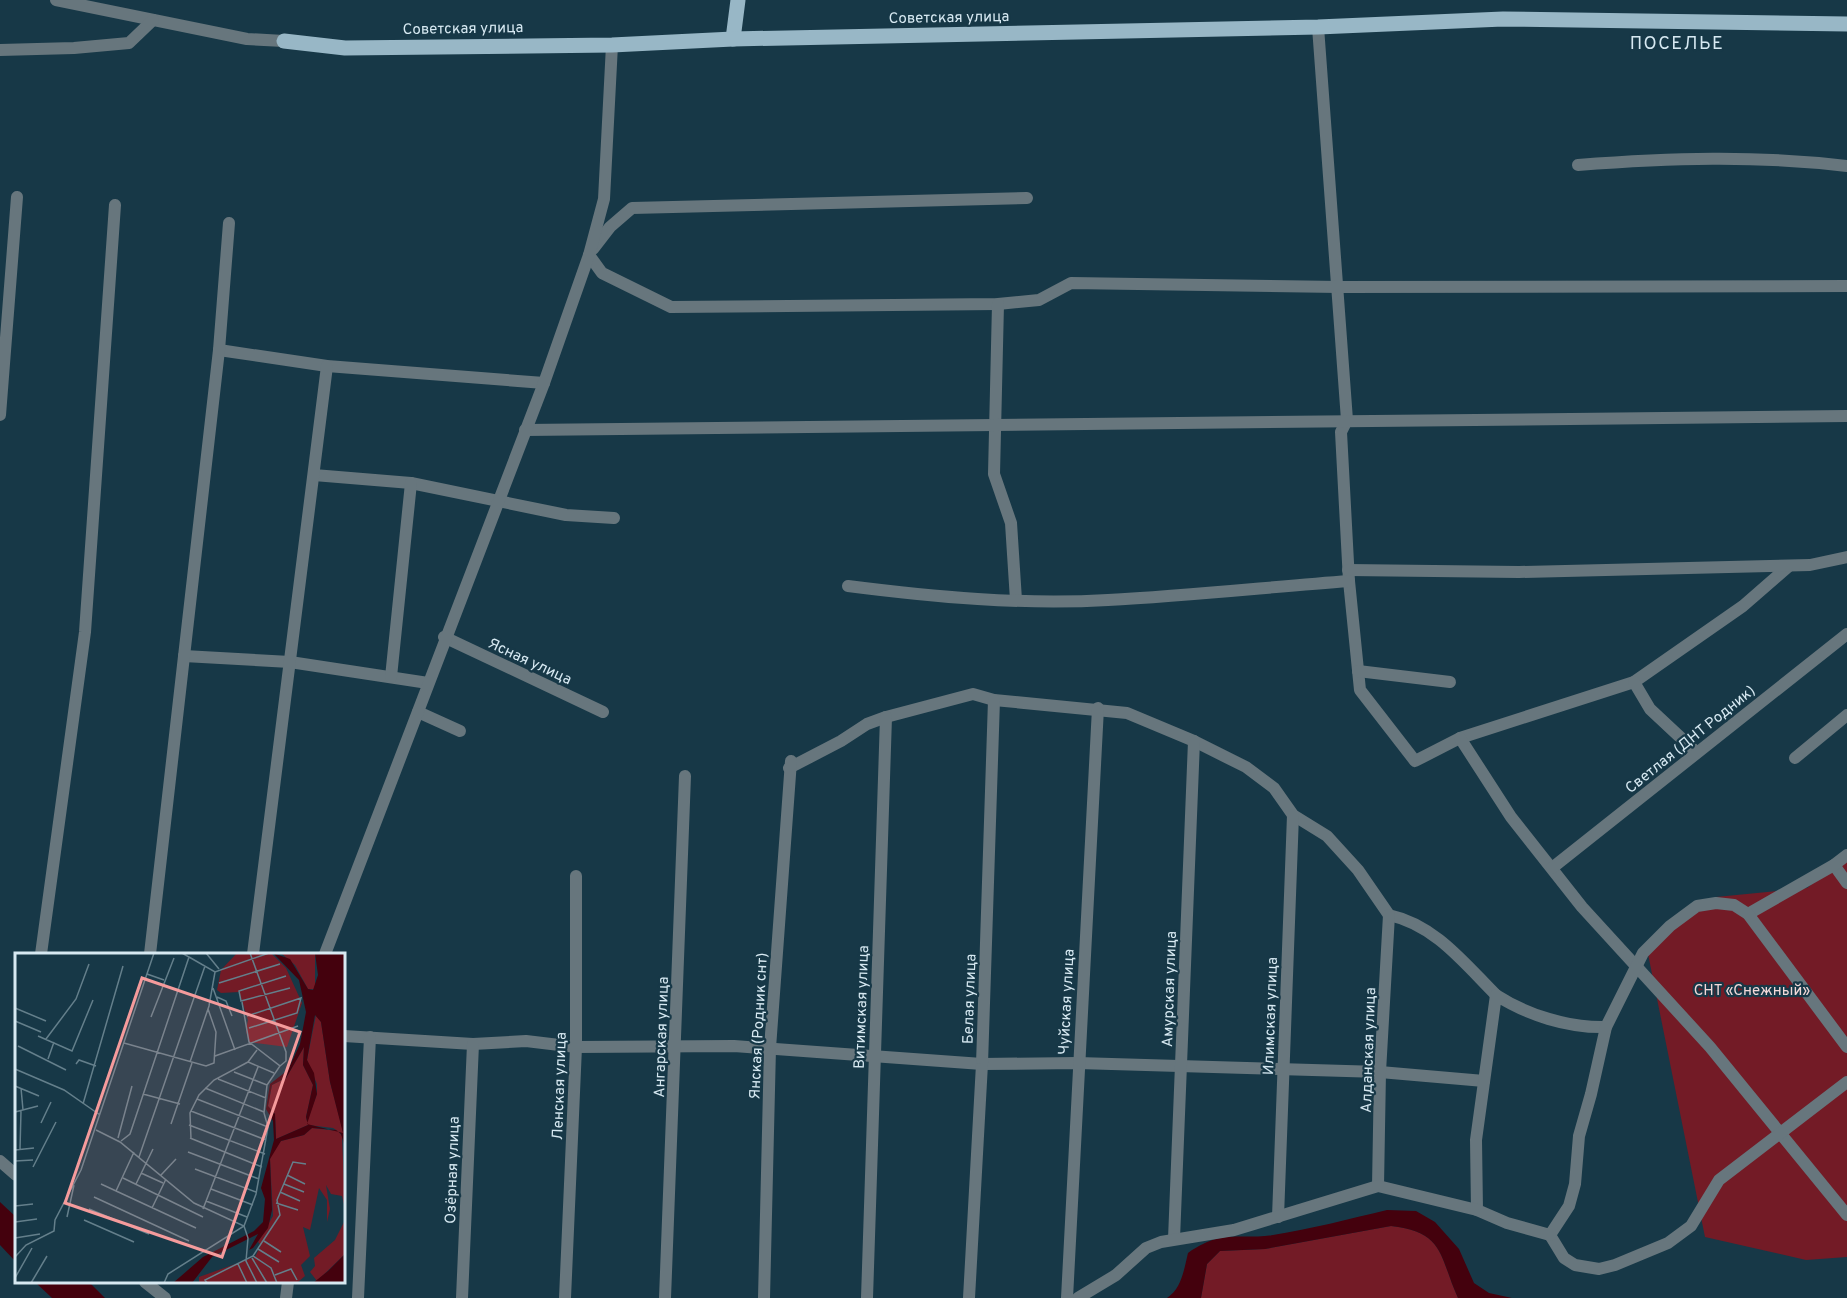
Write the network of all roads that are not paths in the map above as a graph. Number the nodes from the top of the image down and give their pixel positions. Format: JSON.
{"nodes":[{"id":1,"x":56,"y":0,"type":"edge"},
{"id":2,"x":738,"y":0,"type":"edge"},
{"id":3,"x":153,"y":20,"type":"junction"},
{"id":4,"x":1847,"y":24,"type":"edge"},
{"id":5,"x":1318,"y":27,"type":"junction"},
{"id":6,"x":733,"y":39,"type":"junction"},
{"id":7,"x":284,"y":41,"type":"joint"},
{"id":8,"x":612,"y":45,"type":"junction"},
{"id":9,"x":0,"y":50,"type":"edge"},
{"id":10,"x":1578,"y":165,"type":"dead end"},
{"id":11,"x":1847,"y":166,"type":"edge"},
{"id":12,"x":17,"y":197,"type":"dead end"},
{"id":13,"x":1027,"y":198,"type":"dead end"},
{"id":14,"x":115,"y":206,"type":"dead end"},
{"id":15,"x":229,"y":223,"type":"dead end"},
{"id":16,"x":589,"y":255,"type":"junction"},
{"id":17,"x":1847,"y":286,"type":"edge"},
{"id":18,"x":1339,"y":287,"type":"junction"},
{"id":19,"x":998,"y":304,"type":"junction"},
{"id":20,"x":219,"y":350,"type":"junction"},
{"id":21,"x":327,"y":366,"type":"junction"},
{"id":22,"x":544,"y":383,"type":"junction"},
{"id":23,"x":0,"y":415,"type":"edge"},
{"id":24,"x":1847,"y":417,"type":"edge"},
{"id":25,"x":1347,"y":420,"type":"junction"},
{"id":26,"x":996,"y":424,"type":"junction"},
{"id":27,"x":525,"y":430,"type":"junction"},
{"id":28,"x":314,"y":475,"type":"junction"},
{"id":29,"x":411,"y":483,"type":"junction"},
{"id":30,"x":499,"y":501,"type":"junction"},
{"id":31,"x":614,"y":518,"type":"dead end"},
{"id":32,"x":1847,"y":557,"type":"edge"},
{"id":33,"x":1789,"y":566,"type":"junction"},
{"id":34,"x":1349,"y":575,"type":"junction"},
{"id":35,"x":848,"y":586,"type":"dead end"},
{"id":36,"x":1016,"y":600,"type":"junction"},
{"id":37,"x":1847,"y":634,"type":"edge"},
{"id":38,"x":444,"y":637,"type":"junction"},
{"id":39,"x":184,"y":656,"type":"junction"},
{"id":40,"x":290,"y":662,"type":"junction"},
{"id":41,"x":1358,"y":670,"type":"junction"},
{"id":42,"x":391,"y":677,"type":"junction"},
{"id":43,"x":1450,"y":682,"type":"dead end"},
{"id":44,"x":1634,"y":682,"type":"junction"},
{"id":45,"x":428,"y":683,"type":"junction"},
{"id":46,"x":994,"y":700,"type":"junction"},
{"id":47,"x":1098,"y":708,"type":"junction"},
{"id":48,"x":418,"y":712,"type":"junction"},
{"id":49,"x":603,"y":712,"type":"dead end"},
{"id":50,"x":1847,"y":715,"type":"edge"},
{"id":51,"x":886,"y":717,"type":"junction"},
{"id":52,"x":460,"y":731,"type":"dead end"},
{"id":53,"x":1460,"y":738,"type":"junction"},
{"id":54,"x":1194,"y":741,"type":"junction"},
{"id":55,"x":1696,"y":752,"type":"junction"},
{"id":56,"x":1795,"y":758,"type":"dead end"},
{"id":57,"x":685,"y":776,"type":"dead end"},
{"id":58,"x":1293,"y":815,"type":"junction"},
{"id":59,"x":1847,"y":855,"type":"edge"},
{"id":60,"x":1834,"y":865,"type":"junction"},
{"id":61,"x":1552,"y":868,"type":"junction"},
{"id":62,"x":576,"y":876,"type":"dead end"},
{"id":63,"x":1847,"y":883,"type":"edge"},
{"id":64,"x":1748,"y":914,"type":"junction"},
{"id":65,"x":1389,"y":915,"type":"junction"},
{"id":66,"x":41,"y":953,"type":"edge"},
{"id":67,"x":150,"y":953,"type":"edge"},
{"id":68,"x":253,"y":953,"type":"edge"},
{"id":69,"x":325,"y":953,"type":"edge"},
{"id":70,"x":1637,"y":968,"type":"junction"},
{"id":71,"x":1496,"y":995,"type":"junction"},
{"id":72,"x":1606,"y":1027,"type":"junction"},
{"id":73,"x":345,"y":1036,"type":"edge"},
{"id":74,"x":370,"y":1037,"type":"junction"},
{"id":75,"x":473,"y":1044,"type":"junction"},
{"id":76,"x":676,"y":1046,"type":"junction"},
{"id":77,"x":576,"y":1047,"type":"junction"},
{"id":78,"x":1847,"y":1047,"type":"edge"},
{"id":79,"x":770,"y":1048,"type":"junction"},
{"id":80,"x":874,"y":1058,"type":"junction"},
{"id":81,"x":1078,"y":1062,"type":"junction"},
{"id":82,"x":982,"y":1064,"type":"junction"},
{"id":83,"x":1181,"y":1067,"type":"junction"},
{"id":84,"x":1282,"y":1070,"type":"junction"},
{"id":85,"x":1380,"y":1072,"type":"junction"},
{"id":86,"x":1484,"y":1081,"type":"junction"},
{"id":87,"x":1847,"y":1082,"type":"edge"},
{"id":88,"x":1780,"y":1134,"type":"junction"},
{"id":89,"x":0,"y":1161,"type":"edge"},
{"id":90,"x":15,"y":1173,"type":"edge"},
{"id":91,"x":1378,"y":1186,"type":"junction"},
{"id":92,"x":1477,"y":1210,"type":"junction"},
{"id":93,"x":1847,"y":1215,"type":"edge"},
{"id":94,"x":1278,"y":1217,"type":"junction"},
{"id":95,"x":1550,"y":1235,"type":"junction"},
{"id":96,"x":1174,"y":1239,"type":"junction"},
{"id":97,"x":148,"y":1283,"type":"edge"},
{"id":98,"x":288,"y":1283,"type":"edge"},
{"id":99,"x":165,"y":1298,"type":"edge"},
{"id":100,"x":286,"y":1298,"type":"edge"},
{"id":101,"x":358,"y":1298,"type":"edge"},
{"id":102,"x":462,"y":1298,"type":"edge"},
{"id":103,"x":565,"y":1298,"type":"edge"},
{"id":104,"x":665,"y":1298,"type":"edge"},
{"id":105,"x":764,"y":1298,"type":"edge"},
{"id":106,"x":867,"y":1298,"type":"edge"},
{"id":107,"x":969,"y":1298,"type":"edge"},
{"id":108,"x":1067,"y":1298,"type":"edge"},
{"id":109,"x":1078,"y":1298,"type":"edge"}],
"edges":[{"from":1,"to":3,"type":"street","name":"Советская улица"},
{"from":2,"to":6,"type":"main road"},
{"from":3,"to":7,"type":"street","name":"Советская улица"},
{"from":3,"to":9,"type":"street"},
{"from":4,"to":5,"type":"main road","name":"Советская улица"},
{"from":5,"to":6,"type":"main road","name":"Советская улица"},
{"from":5,"to":18,"type":"street"},
{"from":6,"to":8,"type":"main road","name":"Советская улица"},
{"from":7,"to":8,"type":"main road","name":"Советская улица"},
{"from":8,"to":16,"type":"street"},
{"from":10,"to":11,"type":"street"},
{"from":12,"to":23,"type":"street"},
{"from":13,"to":16,"type":"street"},
{"from":14,"to":66,"type":"street"},
{"from":15,"to":20,"type":"street"},
{"from":16,"to":19,"type":"street"},
{"from":16,"to":22,"type":"street"},
{"from":17,"to":18,"type":"street"},
{"from":18,"to":19,"type":"street"},
{"from":18,"to":25,"type":"street"},
{"from":19,"to":26,"type":"street"},
{"from":20,"to":21,"type":"street"},
{"from":20,"to":39,"type":"street"},
{"from":21,"to":22,"type":"street"},
{"from":21,"to":28,"type":"street"},
{"from":22,"to":27,"type":"street"},
{"from":24,"to":25,"type":"street"},
{"from":25,"to":26,"type":"street"},
{"from":25,"to":34,"type":"street"},
{"from":26,"to":27,"type":"street"},
{"from":26,"to":36,"type":"street"},
{"from":27,"to":30,"type":"street"},
{"from":28,"to":29,"type":"street"},
{"from":28,"to":40,"type":"street"},
{"from":29,"to":30,"type":"street"},
{"from":29,"to":42,"type":"street"},
{"from":30,"to":31,"type":"street"},
{"from":30,"to":38,"type":"street"},
{"from":32,"to":33,"type":"street"},
{"from":33,"to":34,"type":"street"},
{"from":33,"to":44,"type":"street"},
{"from":34,"to":36,"type":"street"},
{"from":34,"to":41,"type":"street"},
{"from":35,"to":36,"type":"street"},
{"from":37,"to":55,"type":"street","name":"Светлая (ДНТ Родник)"},
{"from":38,"to":45,"type":"street"},
{"from":38,"to":49,"type":"street","name":"Ясная улица"},
{"from":39,"to":40,"type":"street"},
{"from":39,"to":67,"type":"street"},
{"from":40,"to":42,"type":"street"},
{"from":40,"to":68,"type":"street"},
{"from":41,"to":43,"type":"street"},
{"from":41,"to":53,"type":"street"},
{"from":42,"to":45,"type":"street"},
{"from":44,"to":53,"type":"street"},
{"from":44,"to":55,"type":"street"},
{"from":45,"to":48,"type":"street"},
{"from":46,"to":47,"type":"street"},
{"from":46,"to":51,"type":"street"},
{"from":46,"to":82,"type":"street","name":"Белая улица"},
{"from":47,"to":54,"type":"street"},
{"from":47,"to":81,"type":"street","name":"Чуйская улица"},
{"from":48,"to":52,"type":"street"},
{"from":48,"to":69,"type":"street"},
{"from":50,"to":56,"type":"street"},
{"from":51,"to":79,"type":"street","name":"Янская (Родник снт)"},
{"from":51,"to":80,"type":"street","name":"Витимская улица"},
{"from":53,"to":61,"type":"street"},
{"from":54,"to":58,"type":"street"},
{"from":54,"to":83,"type":"street","name":"Амурская улица"},
{"from":55,"to":61,"type":"street","name":"Светлая (ДНТ Родник)"},
{"from":57,"to":76,"type":"street","name":"Ангарская улица"},
{"from":58,"to":65,"type":"street"},
{"from":58,"to":84,"type":"street","name":"Илимская улица"},
{"from":59,"to":60,"type":"street"},
{"from":60,"to":63,"type":"street"},
{"from":60,"to":64,"type":"street"},
{"from":61,"to":70,"type":"street"},
{"from":62,"to":77,"type":"street","name":"Ленская улица"},
{"from":64,"to":70,"type":"street"},
{"from":64,"to":78,"type":"street"},
{"from":65,"to":71,"type":"street"},
{"from":65,"to":85,"type":"street","name":"Алданская улица"},
{"from":70,"to":72,"type":"street"},
{"from":70,"to":88,"type":"street"},
{"from":71,"to":72,"type":"street"},
{"from":71,"to":86,"type":"street"},
{"from":72,"to":95,"type":"street"},
{"from":73,"to":74,"type":"street"},
{"from":74,"to":75,"type":"street"},
{"from":74,"to":101,"type":"street"},
{"from":75,"to":77,"type":"street"},
{"from":75,"to":102,"type":"street","name":"Озёрная улица"},
{"from":76,"to":77,"type":"street"},
{"from":76,"to":79,"type":"street"},
{"from":76,"to":104,"type":"street","name":"Ангарская улица"},
{"from":77,"to":103,"type":"street","name":"Ленская улица"},
{"from":79,"to":80,"type":"street"},
{"from":79,"to":105,"type":"street","name":"Янская (Родник снт)"},
{"from":80,"to":82,"type":"street"},
{"from":80,"to":106,"type":"street","name":"Витимская улица"},
{"from":81,"to":82,"type":"street"},
{"from":81,"to":83,"type":"street"},
{"from":81,"to":108,"type":"street","name":"Чуйская улица"},
{"from":82,"to":107,"type":"street","name":"Белая улица"},
{"from":83,"to":84,"type":"street"},
{"from":83,"to":96,"type":"street","name":"Амурская улица"},
{"from":84,"to":85,"type":"street"},
{"from":84,"to":94,"type":"street","name":"Илимская улица"},
{"from":85,"to":86,"type":"street"},
{"from":85,"to":91,"type":"street","name":"Алданская улица"},
{"from":86,"to":92,"type":"street"},
{"from":87,"to":88,"type":"street"},
{"from":88,"to":93,"type":"street"},
{"from":88,"to":95,"type":"street"},
{"from":89,"to":90,"type":"street"},
{"from":91,"to":92,"type":"street"},
{"from":91,"to":94,"type":"street"},
{"from":92,"to":95,"type":"street"},
{"from":94,"to":96,"type":"street"},
{"from":96,"to":109,"type":"street"},
{"from":97,"to":99,"type":"street"},
{"from":98,"to":100,"type":"street"}]}
